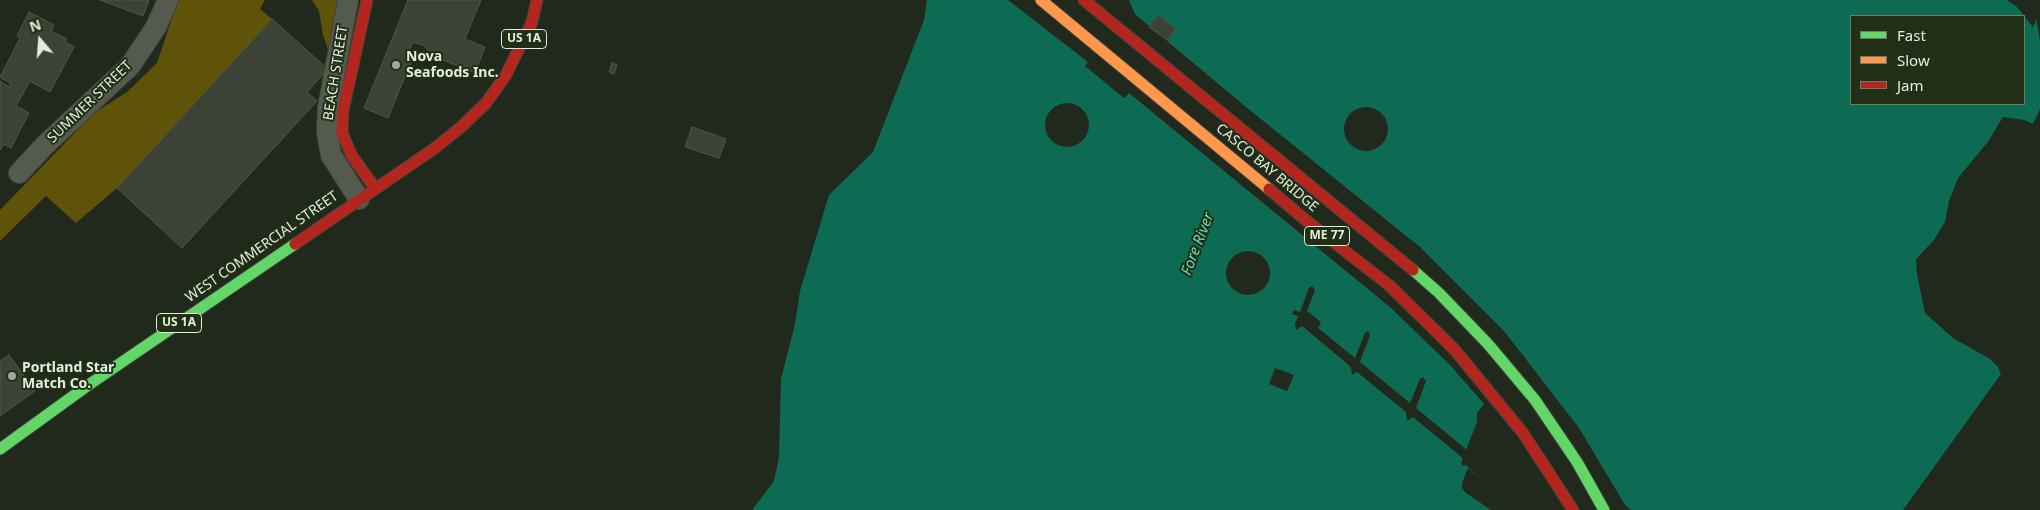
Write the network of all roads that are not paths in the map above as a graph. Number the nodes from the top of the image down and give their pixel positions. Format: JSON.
{"nodes":[{"id":1,"x":168,"y":0,"type":"edge"},
{"id":2,"x":348,"y":0,"type":"edge"},
{"id":3,"x":367,"y":0,"type":"edge"},
{"id":4,"x":537,"y":0,"type":"edge"},
{"id":5,"x":1041,"y":0,"type":"edge"},
{"id":6,"x":1084,"y":0,"type":"edge"},
{"id":7,"x":20,"y":173,"type":"dead end"},
{"id":8,"x":367,"y":194,"type":"junction"},
{"id":9,"x":0,"y":449,"type":"edge"},
{"id":10,"x":1573,"y":510,"type":"edge"},
{"id":11,"x":1604,"y":510,"type":"edge"}],
"edges":[{"from":1,"to":7,"type":"street","name":"SUMMER STREET"},
{"from":2,"to":8,"type":"street","name":"BEACH STREET"},
{"from":3,"to":8,"type":"main road"},
{"from":4,"to":8,"type":"main road","name":"WEST COMMERCIAL STREET","number":"US 1A"},
{"from":5,"to":10,"type":"main road","name":"CASCO BAY BRIDGE","number":"ME 77"},
{"from":6,"to":11,"type":"main road","name":"CASCO BAY BRIDGE","number":"ME 77"},
{"from":8,"to":9,"type":"main road","name":"WEST COMMERCIAL STREET","number":"US 1A"}]}
